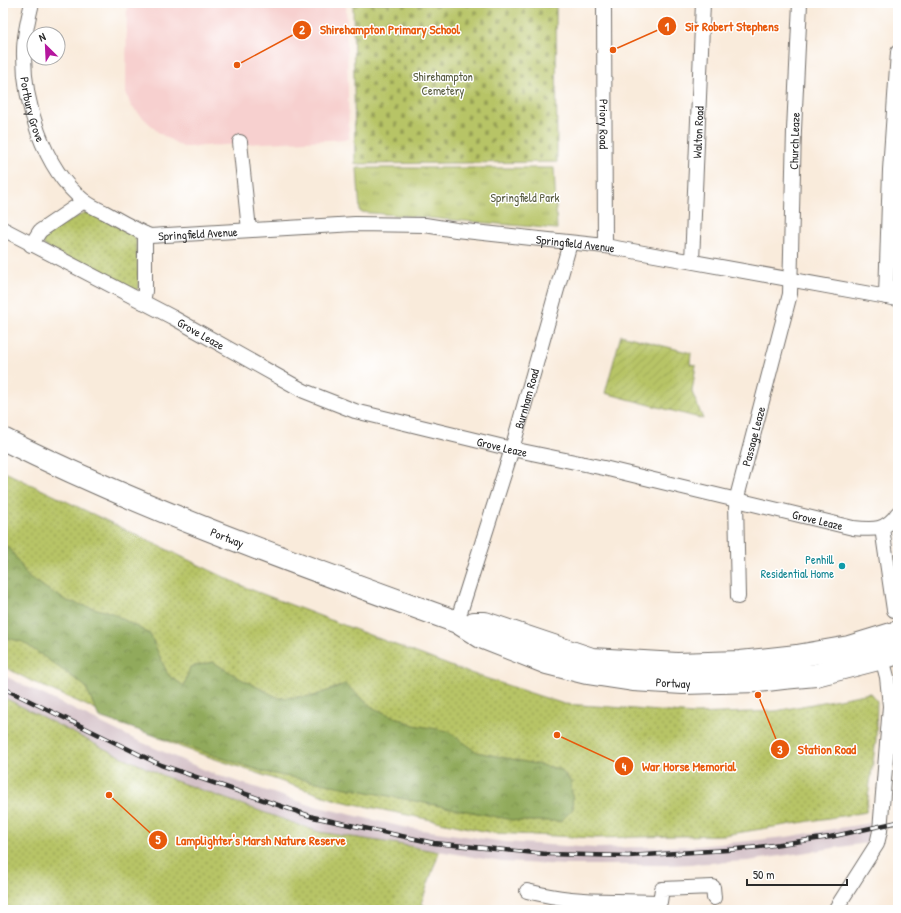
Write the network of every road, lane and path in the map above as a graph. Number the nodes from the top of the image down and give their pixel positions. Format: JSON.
{"nodes":[{"id":1,"x":32,"y":3,"type":"edge"},
{"id":2,"x":604,"y":3,"type":"edge"},
{"id":3,"x":702,"y":3,"type":"edge"},
{"id":4,"x":800,"y":3,"type":"edge"},
{"id":5,"x":898,"y":52,"type":"edge"},
{"id":6,"x":240,"y":142,"type":"dead end"},
{"id":7,"x":894,"y":170,"type":"edge"},
{"id":8,"x":84,"y":201,"type":"junction"},
{"id":9,"x":3,"y":230,"type":"edge"},
{"id":10,"x":249,"y":230,"type":"junction"},
{"id":11,"x":145,"y":234,"type":"junction"},
{"id":12,"x":570,"y":243,"type":"junction"},
{"id":13,"x":31,"y":245,"type":"junction"},
{"id":14,"x":606,"y":246,"type":"junction"},
{"id":15,"x":692,"y":261,"type":"junction"},
{"id":16,"x":791,"y":279,"type":"junction"},
{"id":17,"x":892,"y":298,"type":"edge"},
{"id":18,"x":143,"y":302,"type":"junction"},
{"id":19,"x":3,"y":439,"type":"edge"},
{"id":20,"x":512,"y":449,"type":"junction"},
{"id":21,"x":736,"y":501,"type":"junction"},
{"id":22,"x":898,"y":513,"type":"edge"},
{"id":23,"x":882,"y":528,"type":"junction"},
{"id":24,"x":738,"y":597,"type":"dead end"},
{"id":25,"x":894,"y":610,"type":"dead end"},
{"id":26,"x":457,"y":622,"type":"junction"},
{"id":27,"x":898,"y":632,"type":"edge"},
{"id":28,"x":890,"y":656,"type":"edge"},
{"id":29,"x":527,"y":891,"type":"dead end"},
{"id":30,"x":714,"y":898,"type":"dead end"},
{"id":31,"x":615,"y":906,"type":"edge"},
{"id":32,"x":835,"y":910,"type":"edge"}],
"edges":[{"from":1,"to":8,"type":"street","name":"Portbury Grove"},
{"from":2,"to":14,"type":"street","name":"Priory Road"},
{"from":3,"to":15,"type":"street","name":"Walton Road"},
{"from":4,"to":16,"type":"street","name":"Church Leaze"},
{"from":5,"to":7,"type":"street"},
{"from":6,"to":10,"type":"street","name":"Springfield Avenue"},
{"from":7,"to":17,"type":"street"},
{"from":8,"to":11,"type":"street","name":"Springfield Avenue"},
{"from":8,"to":13,"type":"street"},
{"from":9,"to":13,"type":"street","name":"Grove Leaze"},
{"from":10,"to":11,"type":"street","name":"Springfield Avenue"},
{"from":10,"to":12,"type":"street","name":"Springfield Avenue"},
{"from":11,"to":18,"type":"street"},
{"from":12,"to":14,"type":"street","name":"Springfield Avenue"},
{"from":12,"to":20,"type":"street","name":"Burnham Road"},
{"from":13,"to":18,"type":"street","name":"Grove Leaze"},
{"from":14,"to":15,"type":"street","name":"Springfield Avenue"},
{"from":15,"to":16,"type":"street","name":"Springfield Avenue"},
{"from":16,"to":17,"type":"street","name":"Springfield Avenue"},
{"from":16,"to":21,"type":"street","name":"Passage Leaze"},
{"from":18,"to":20,"type":"street","name":"Grove Leaze"},
{"from":19,"to":26,"type":"highway","name":"Portway"},
{"from":20,"to":21,"type":"street","name":"Grove Leaze"},
{"from":20,"to":26,"type":"street","name":"Burnham Road"},
{"from":21,"to":23,"type":"street","name":"Grove Leaze"},
{"from":21,"to":24,"type":"street","name":"Passage Leaze"},
{"from":22,"to":23,"type":"street"},
{"from":23,"to":25,"type":"street"},
{"from":26,"to":27,"type":"highway","name":"Portway"},
{"from":26,"to":28,"type":"highway","name":"Portway"},
{"from":28,"to":32,"type":"street"},
{"from":29,"to":31,"type":"street"},
{"from":30,"to":31,"type":"street"}]}
